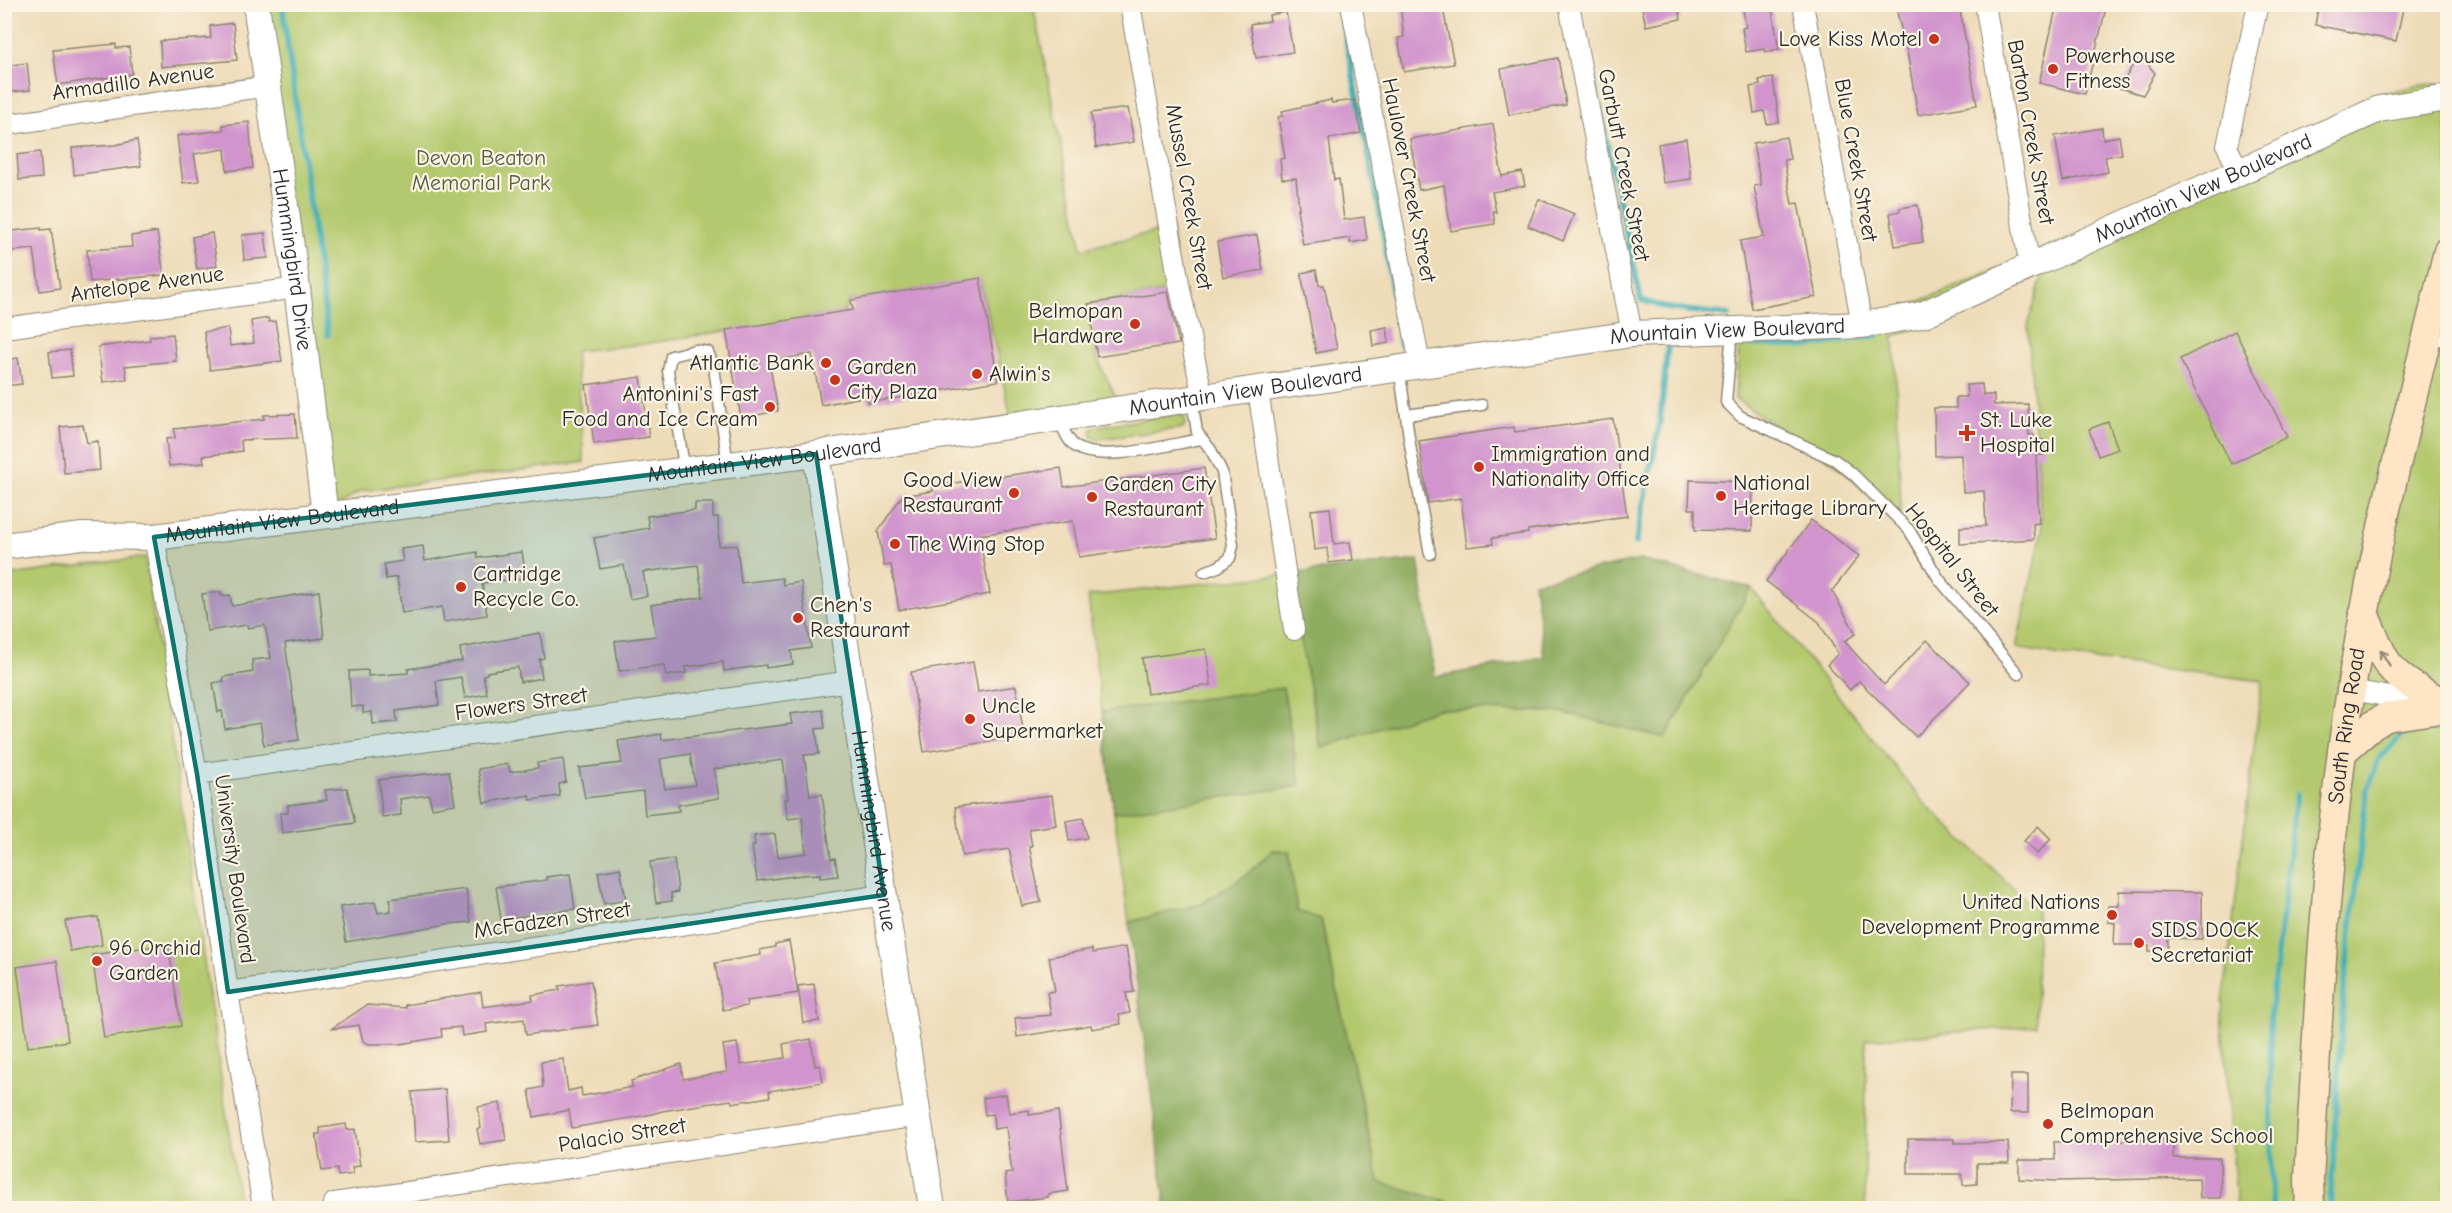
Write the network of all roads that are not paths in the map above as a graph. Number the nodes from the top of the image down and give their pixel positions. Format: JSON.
{"nodes":[{"id":1,"x":256,"y":4,"type":"edge"},
{"id":2,"x":1130,"y":4,"type":"edge"},
{"id":3,"x":1351,"y":4,"type":"edge"},
{"id":4,"x":1569,"y":4,"type":"edge"},
{"id":5,"x":1803,"y":4,"type":"edge"},
{"id":6,"x":1985,"y":4,"type":"edge"},
{"id":7,"x":2258,"y":4,"type":"edge"},
{"id":8,"x":268,"y":86,"type":"junction"},
{"id":9,"x":2448,"y":99,"type":"edge"},
{"id":10,"x":4,"y":125,"type":"edge"},
{"id":11,"x":2239,"y":173,"type":"junction"},
{"id":12,"x":2448,"y":251,"type":"edge"},
{"id":13,"x":2030,"y":268,"type":"junction"},
{"id":14,"x":297,"y":288,"type":"junction"},
{"id":15,"x":1862,"y":325,"type":"junction"},
{"id":16,"x":4,"y":328,"type":"edge"},
{"id":17,"x":1732,"y":331,"type":"junction"},
{"id":18,"x":1632,"y":334,"type":"junction"},
{"id":19,"x":2438,"y":339,"type":"edge"},
{"id":20,"x":1409,"y":366,"type":"junction"},
{"id":21,"x":1258,"y":390,"type":"junction"},
{"id":22,"x":1197,"y":399,"type":"junction"},
{"id":23,"x":1482,"y":405,"type":"dead end"},
{"id":24,"x":1406,"y":415,"type":"junction"},
{"id":25,"x":1059,"y":419,"type":"junction"},
{"id":26,"x":1201,"y":439,"type":"junction"},
{"id":27,"x":816,"y":454,"type":"junction"},
{"id":28,"x":728,"y":465,"type":"junction"},
{"id":29,"x":685,"y":471,"type":"junction"},
{"id":30,"x":325,"y":515,"type":"junction"},
{"id":31,"x":154,"y":537,"type":"junction"},
{"id":32,"x":4,"y":546,"type":"edge"},
{"id":33,"x":1430,"y":554,"type":"dead end"},
{"id":34,"x":1204,"y":572,"type":"dead end"},
{"id":35,"x":2364,"y":613,"type":"junction"},
{"id":36,"x":1294,"y":630,"type":"dead end"},
{"id":37,"x":2018,"y":674,"type":"dead end"},
{"id":38,"x":851,"y":681,"type":"junction"},
{"id":39,"x":2351,"y":690,"type":"junction"},
{"id":40,"x":2448,"y":706,"type":"edge"},
{"id":41,"x":2342,"y":752,"type":"junction"},
{"id":42,"x":197,"y":774,"type":"junction"},
{"id":43,"x":884,"y":895,"type":"junction"},
{"id":44,"x":228,"y":992,"type":"junction"},
{"id":45,"x":918,"y":1116,"type":"junction"},
{"id":46,"x":334,"y":1203,"type":"dead end"},
{"id":47,"x":262,"y":1209,"type":"edge"},
{"id":48,"x":932,"y":1209,"type":"edge"},
{"id":49,"x":2310,"y":1209,"type":"edge"}],
"edges":[{"from":1,"to":8,"type":"street","name":"Hummingbird Drive"},
{"from":2,"to":22,"type":"street","name":"Mussel Creek Street"},
{"from":3,"to":20,"type":"street","name":"Haulover Creek Street"},
{"from":4,"to":18,"type":"street","name":"Garbutt Creek Street"},
{"from":5,"to":15,"type":"street","name":"Blue Creek Street"},
{"from":6,"to":13,"type":"street","name":"Barton Creek Street"},
{"from":7,"to":11,"type":"street"},
{"from":8,"to":10,"type":"street","name":"Armadillo Avenue"},
{"from":8,"to":14,"type":"street","name":"Hummingbird Drive"},
{"from":9,"to":11,"type":"street","name":"Mountain View Boulevard"},
{"from":11,"to":13,"type":"street","name":"Mountain View Boulevard"},
{"from":12,"to":19,"type":"main road","name":"South Ring Road"},
{"from":13,"to":15,"type":"street","name":"Mountain View Boulevard"},
{"from":14,"to":16,"type":"street","name":"Antelope Avenue"},
{"from":14,"to":30,"type":"street","name":"Hummingbird Drive"},
{"from":15,"to":17,"type":"street","name":"Mountain View Boulevard"},
{"from":17,"to":18,"type":"street","name":"Mountain View Boulevard"},
{"from":17,"to":37,"type":"lane","name":"Hospital Street"},
{"from":18,"to":20,"type":"street","name":"Mountain View Boulevard"},
{"from":19,"to":35,"type":"main road","name":"South Ring Road"},
{"from":20,"to":21,"type":"street","name":"Mountain View Boulevard"},
{"from":20,"to":24,"type":"lane"},
{"from":21,"to":22,"type":"street","name":"Mountain View Boulevard"},
{"from":21,"to":36,"type":"street"},
{"from":22,"to":25,"type":"street","name":"Mountain View Boulevard"},
{"from":22,"to":26,"type":"lane"},
{"from":23,"to":24,"type":"lane"},
{"from":24,"to":33,"type":"lane"},
{"from":25,"to":26,"type":"lane"},
{"from":25,"to":27,"type":"street","name":"Mountain View Boulevard"},
{"from":26,"to":34,"type":"lane"},
{"from":27,"to":28,"type":"street","name":"Mountain View Boulevard"},
{"from":27,"to":38,"type":"street","name":"Hummingbird Avenue"},
{"from":28,"to":29,"type":"street","name":"Mountain View Boulevard"},
{"from":28,"to":29,"type":"lane"},
{"from":29,"to":30,"type":"street","name":"Mountain View Boulevard"},
{"from":30,"to":31,"type":"street","name":"Mountain View Boulevard"},
{"from":31,"to":32,"type":"street","name":"Mountain View Boulevard"},
{"from":31,"to":42,"type":"street","name":"University Boulevard"},
{"from":35,"to":39,"type":"main road","name":"South Ring Road"},
{"from":40,"to":35,"type":"main road","one_way":true},
{"from":38,"to":42,"type":"street","name":"Flowers Street"},
{"from":38,"to":43,"type":"street","name":"Hummingbird Avenue"},
{"from":39,"to":40,"type":"street"},
{"from":39,"to":41,"type":"main road","name":"South Ring Road"},
{"from":40,"to":41,"type":"main road"},
{"from":41,"to":49,"type":"main road","name":"South Ring Road"},
{"from":42,"to":44,"type":"street","name":"University Boulevard"},
{"from":43,"to":44,"type":"street","name":"McFadzen Street"},
{"from":43,"to":45,"type":"street","name":"Hummingbird Avenue"},
{"from":44,"to":47,"type":"street","name":"University Boulevard"},
{"from":45,"to":46,"type":"street","name":"Palacio Street"},
{"from":45,"to":48,"type":"street","name":"Hummingbird Avenue"}]}
